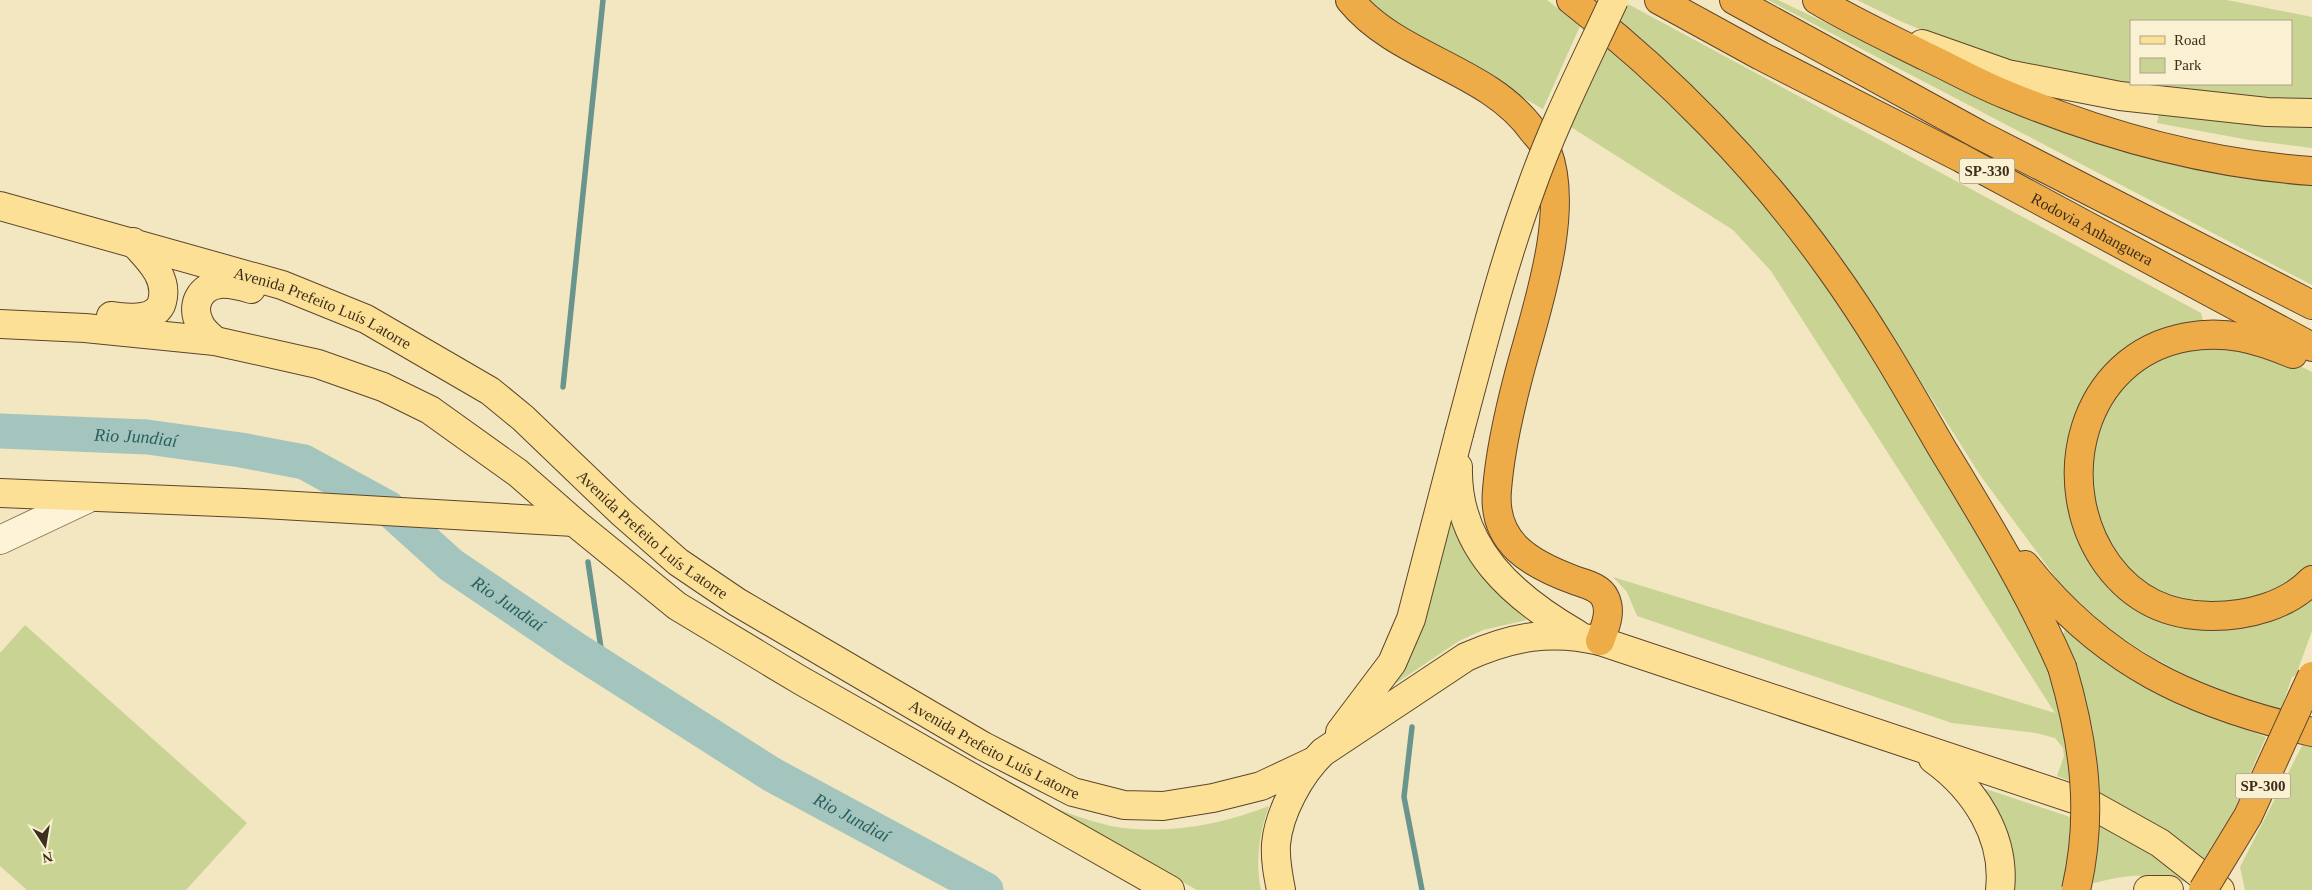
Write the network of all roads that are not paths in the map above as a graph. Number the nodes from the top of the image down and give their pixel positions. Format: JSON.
{"nodes":[{"id":1,"x":1350,"y":0,"type":"edge"},
{"id":2,"x":1571,"y":0,"type":"edge"},
{"id":3,"x":1614,"y":0,"type":"edge"},
{"id":4,"x":1659,"y":0,"type":"edge"},
{"id":5,"x":1734,"y":0,"type":"edge"},
{"id":6,"x":1818,"y":0,"type":"edge"},
{"id":7,"x":1846,"y":17,"type":"junction"},
{"id":8,"x":2312,"y":113,"type":"edge"},
{"id":9,"x":2312,"y":171,"type":"edge"},
{"id":10,"x":0,"y":206,"type":"edge"},
{"id":11,"x":134,"y":242,"type":"junction"},
{"id":12,"x":2312,"y":305,"type":"edge"},
{"id":13,"x":0,"y":310,"type":"edge"},
{"id":14,"x":0,"y":324,"type":"edge"},
{"id":15,"x":215,"y":341,"type":"junction"},
{"id":16,"x":410,"y":346,"type":"junction"},
{"id":17,"x":2312,"y":347,"type":"edge"},
{"id":18,"x":2312,"y":364,"type":"edge"},
{"id":19,"x":1459,"y":434,"type":"junction"},
{"id":20,"x":0,"y":494,"type":"edge"},
{"id":21,"x":89,"y":498,"type":"junction"},
{"id":22,"x":1974,"y":501,"type":"junction"},
{"id":23,"x":574,"y":522,"type":"junction"},
{"id":24,"x":0,"y":540,"type":"edge"},
{"id":25,"x":2312,"y":580,"type":"edge"},
{"id":26,"x":1590,"y":639,"type":"junction"},
{"id":27,"x":2312,"y":676,"type":"edge"},
{"id":28,"x":2312,"y":732,"type":"edge"},
{"id":29,"x":1918,"y":748,"type":"junction"},
{"id":30,"x":1318,"y":757,"type":"junction"},
{"id":31,"x":1170,"y":890,"type":"edge"},
{"id":32,"x":1281,"y":890,"type":"edge"},
{"id":33,"x":2000,"y":890,"type":"edge"},
{"id":34,"x":2076,"y":890,"type":"edge"},
{"id":35,"x":2148,"y":890,"type":"edge"},
{"id":36,"x":2169,"y":890,"type":"edge"},
{"id":37,"x":2203,"y":890,"type":"edge"},
{"id":38,"x":2220,"y":890,"type":"edge"}],
"edges":[{"from":1,"to":26,"type":"highway"},
{"from":2,"to":22,"type":"highway"},
{"from":3,"to":19,"type":"main road","bridge":true},
{"from":4,"to":17,"type":"highway","name":"Rodovia Anhanguera","number":"SP-330"},
{"from":5,"to":12,"type":"highway","name":"Rodovia Anhanguera","number":"SP-330"},
{"from":6,"to":7,"type":"highway"},
{"from":7,"to":8,"type":"main road"},
{"from":7,"to":9,"type":"highway"},
{"from":10,"to":11,"type":"main road","name":"Avenida Prefeito Luís Latorre"},
{"from":11,"to":13,"type":"main road"},
{"from":11,"to":16,"type":"main road","name":"Avenida Prefeito Luís Latorre"},
{"from":14,"to":15,"type":"main road"},
{"from":15,"to":16,"type":"main road"},
{"from":15,"to":23,"type":"main road"},
{"from":16,"to":30,"type":"main road","name":"Avenida Prefeito Luís Latorre"},
{"from":18,"to":25,"type":"highway"},
{"from":19,"to":26,"type":"main road"},
{"from":19,"to":30,"type":"main road"},
{"from":20,"to":21,"type":"main road"},
{"from":21,"to":23,"type":"main road"},
{"from":21,"to":24,"type":"street"},
{"from":22,"to":28,"type":"highway"},
{"from":22,"to":34,"type":"highway","bridge":true},
{"from":23,"to":31,"type":"main road"},
{"from":26,"to":29,"type":"main road"},
{"from":26,"to":30,"type":"main road","name":"Avenida Prefeito Luís Latorre"},
{"from":27,"to":37,"type":"highway","number":"SP-300","bridge":true},
{"from":29,"to":33,"type":"main road"},
{"from":29,"to":38,"type":"main road"},
{"from":30,"to":32,"type":"main road"},
{"from":35,"to":36,"type":"main road"}]}
